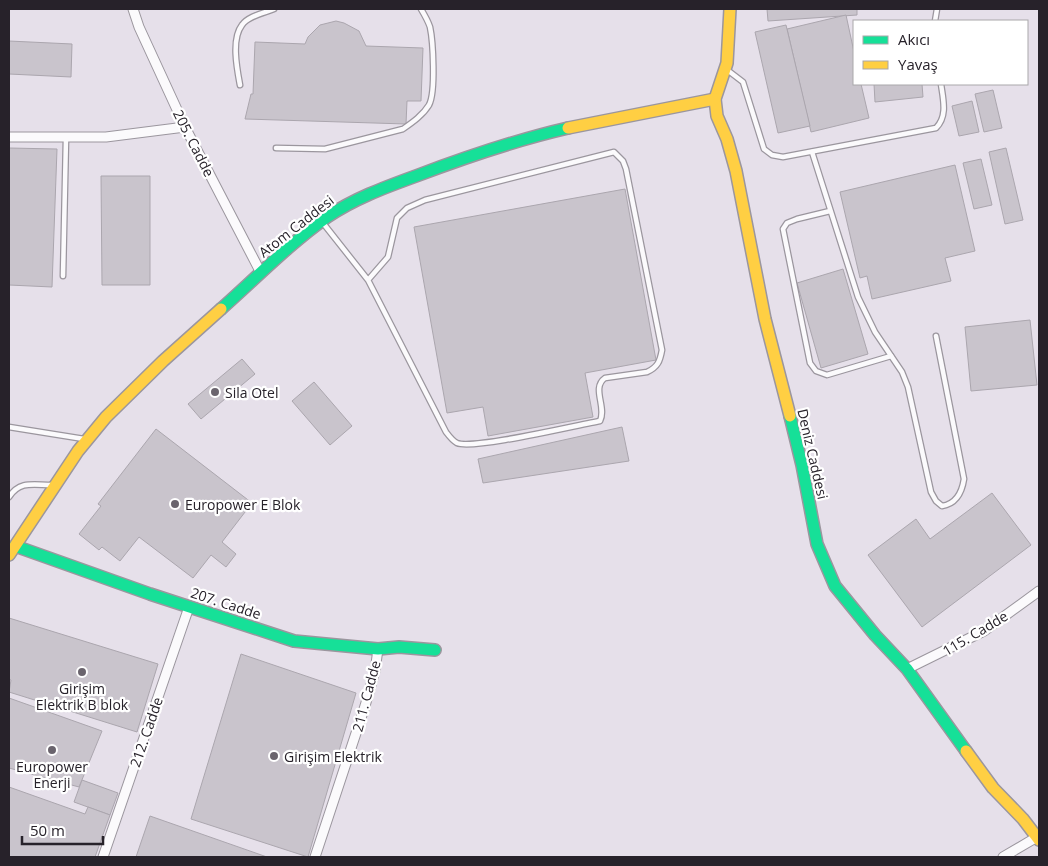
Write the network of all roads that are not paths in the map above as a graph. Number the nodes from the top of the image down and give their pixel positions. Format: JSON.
{"nodes":[{"id":1,"x":133,"y":9,"type":"edge"},
{"id":2,"x":274,"y":9,"type":"edge"},
{"id":3,"x":421,"y":9,"type":"edge"},
{"id":4,"x":730,"y":9,"type":"edge"},
{"id":5,"x":726,"y":69,"type":"junction"},
{"id":6,"x":240,"y":85,"type":"dead end"},
{"id":7,"x":941,"y":85,"type":"edge"},
{"id":8,"x":716,"y":99,"type":"junction"},
{"id":9,"x":185,"y":127,"type":"junction"},
{"id":10,"x":9,"y":137,"type":"edge"},
{"id":11,"x":66,"y":138,"type":"junction"},
{"id":12,"x":276,"y":148,"type":"dead end"},
{"id":13,"x":812,"y":152,"type":"junction"},
{"id":14,"x":830,"y":211,"type":"junction"},
{"id":15,"x":322,"y":222,"type":"junction"},
{"id":16,"x":261,"y":273,"type":"junction"},
{"id":17,"x":63,"y":276,"type":"dead end"},
{"id":18,"x":368,"y":280,"type":"junction"},
{"id":19,"x":936,"y":336,"type":"dead end"},
{"id":20,"x":891,"y":356,"type":"junction"},
{"id":21,"x":9,"y":428,"type":"edge"},
{"id":22,"x":87,"y":440,"type":"junction"},
{"id":23,"x":55,"y":485,"type":"junction"},
{"id":24,"x":9,"y":497,"type":"edge"},
{"id":25,"x":12,"y":551,"type":"edge"},
{"id":26,"x":1039,"y":591,"type":"edge"},
{"id":27,"x":189,"y":606,"type":"junction"},
{"id":28,"x":378,"y":649,"type":"junction"},
{"id":29,"x":435,"y":650,"type":"dead end"},
{"id":30,"x":907,"y":669,"type":"junction"},
{"id":31,"x":1038,"y":839,"type":"edge"},
{"id":32,"x":103,"y":857,"type":"edge"},
{"id":33,"x":315,"y":857,"type":"edge"},
{"id":34,"x":1003,"y":857,"type":"edge"}],
"edges":[{"from":1,"to":9,"type":"street","name":"205. Cadde"},
{"from":2,"to":6,"type":"lane"},
{"from":3,"to":12,"type":"lane"},
{"from":4,"to":5,"type":"street","name":"Deniz Caddesi"},
{"from":5,"to":8,"type":"street","name":"Deniz Caddesi"},
{"from":5,"to":13,"type":"lane"},
{"from":7,"to":13,"type":"lane"},
{"from":8,"to":15,"type":"street","name":"Atom Caddesi"},
{"from":8,"to":30,"type":"street","name":"Deniz Caddesi"},
{"from":9,"to":11,"type":"street"},
{"from":9,"to":16,"type":"street","name":"205. Cadde"},
{"from":10,"to":11,"type":"street"},
{"from":11,"to":17,"type":"lane"},
{"from":13,"to":14,"type":"lane"},
{"from":14,"to":20,"type":"lane"},
{"from":14,"to":20,"type":"lane"},
{"from":15,"to":16,"type":"street","name":"Atom Caddesi"},
{"from":15,"to":18,"type":"lane"},
{"from":16,"to":22,"type":"street","name":"Atom Caddesi"},
{"from":18,"to":18,"type":"lane"},
{"from":19,"to":20,"type":"lane"},
{"from":21,"to":22,"type":"lane"},
{"from":22,"to":23,"type":"street","name":"Atom Caddesi"},
{"from":23,"to":24,"type":"lane"},
{"from":23,"to":25,"type":"street","name":"Atom Caddesi"},
{"from":25,"to":27,"type":"street","name":"207. Cadde"},
{"from":26,"to":30,"type":"street","name":"115. Cadde"},
{"from":27,"to":28,"type":"street","name":"207. Cadde"},
{"from":27,"to":32,"type":"street","name":"212. Cadde"},
{"from":28,"to":29,"type":"street","name":"207. Cadde"},
{"from":28,"to":33,"type":"street","name":"211. Cadde"},
{"from":30,"to":31,"type":"street","name":"Deniz Caddesi"},
{"from":31,"to":34,"type":"street"}]}
